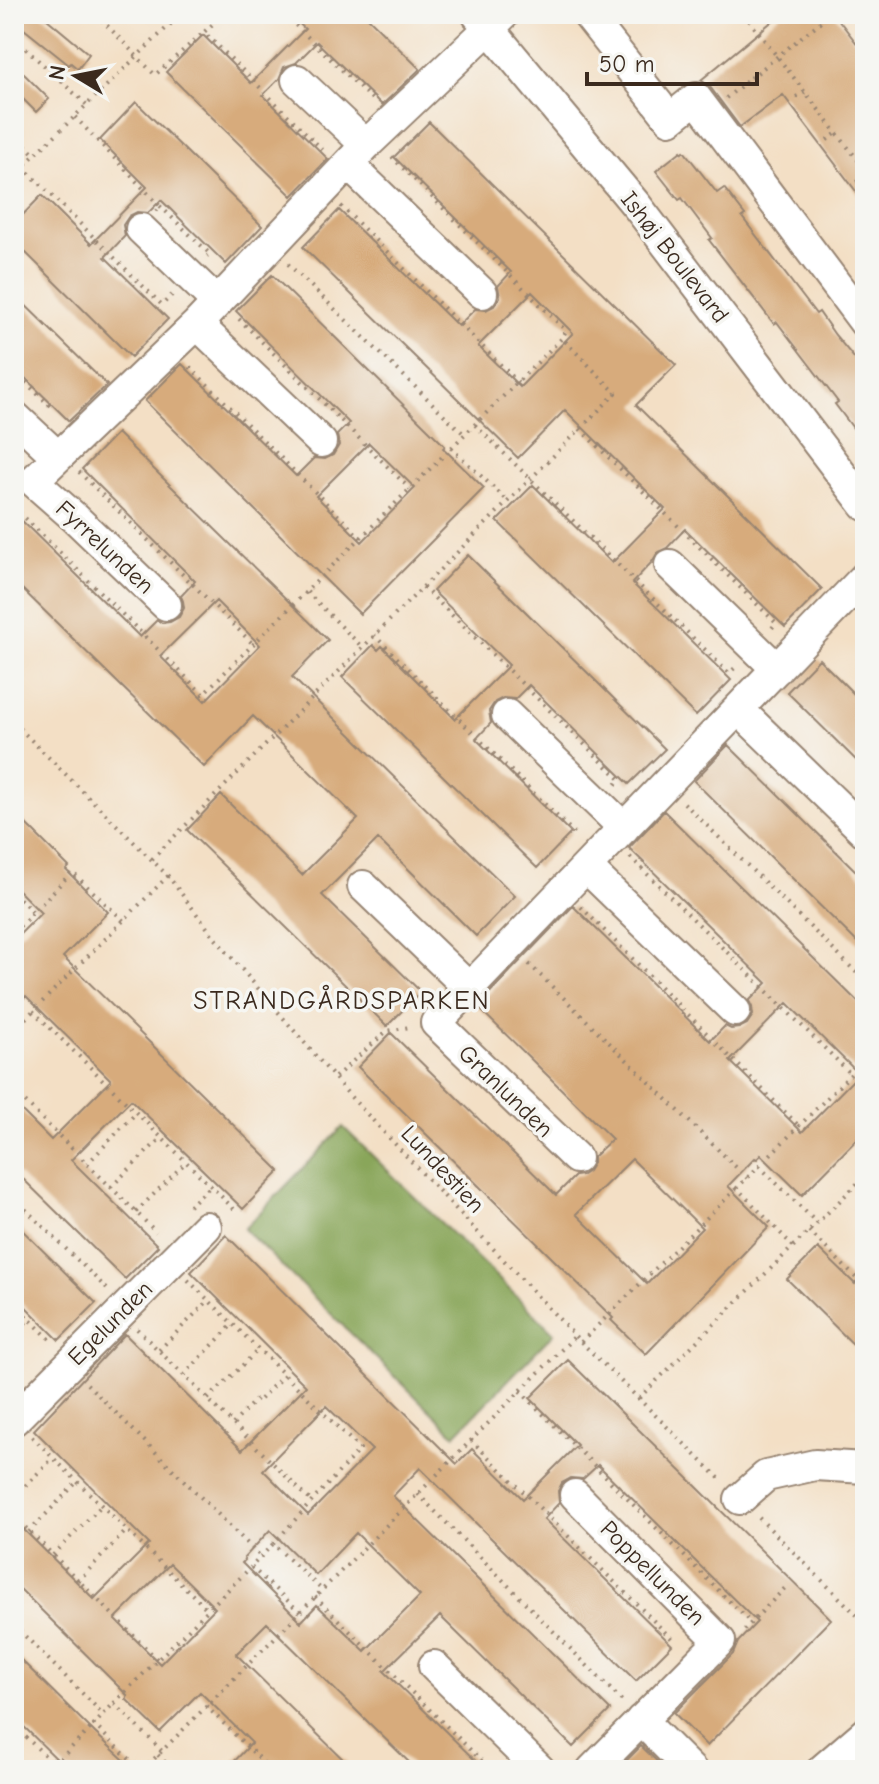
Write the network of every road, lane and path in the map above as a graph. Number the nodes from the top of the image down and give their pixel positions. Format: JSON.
{"nodes":[{"id":1,"x":96,"y":14,"type":"edge"},
{"id":2,"x":181,"y":14,"type":"edge"},
{"id":3,"x":224,"y":14,"type":"edge"},
{"id":4,"x":284,"y":14,"type":"edge"},
{"id":5,"x":587,"y":14,"type":"edge"},
{"id":6,"x":744,"y":14,"type":"edge"},
{"id":7,"x":830,"y":14,"type":"edge"},
{"id":8,"x":490,"y":19,"type":"edge"},
{"id":9,"x":204,"y":32,"type":"junction"},
{"id":10,"x":14,"y":38,"type":"edge"},
{"id":11,"x":778,"y":56,"type":"junction"},
{"id":12,"x":137,"y":57,"type":"junction"},
{"id":13,"x":297,"y":80,"type":"dead end"},
{"id":14,"x":806,"y":92,"type":"junction"},
{"id":15,"x":796,"y":97,"type":"dead end"},
{"id":16,"x":87,"y":105,"type":"junction"},
{"id":17,"x":707,"y":113,"type":"junction"},
{"id":18,"x":75,"y":117,"type":"junction"},
{"id":19,"x":14,"y":133,"type":"edge"},
{"id":20,"x":837,"y":133,"type":"junction"},
{"id":21,"x":827,"y":140,"type":"dead end"},
{"id":22,"x":363,"y":148,"type":"junction"},
{"id":23,"x":35,"y":155,"type":"junction"},
{"id":24,"x":23,"y":167,"type":"junction"},
{"id":25,"x":865,"y":169,"type":"edge"},
{"id":26,"x":14,"y":175,"type":"edge"},
{"id":27,"x":865,"y":178,"type":"edge"},
{"id":28,"x":856,"y":182,"type":"dead end"},
{"id":29,"x":339,"y":205,"type":"dead end"},
{"id":30,"x":141,"y":229,"type":"joint"},
{"id":31,"x":270,"y":247,"type":"junction"},
{"id":32,"x":191,"y":277,"type":"junction"},
{"id":33,"x":482,"y":293,"type":"dead end"},
{"id":34,"x":219,"y":301,"type":"junction"},
{"id":35,"x":865,"y":323,"type":"edge"},
{"id":36,"x":197,"y":324,"type":"junction"},
{"id":37,"x":562,"y":338,"type":"junction"},
{"id":38,"x":183,"y":360,"type":"dead end"},
{"id":39,"x":518,"y":382,"type":"junction"},
{"id":40,"x":14,"y":416,"type":"edge"},
{"id":41,"x":475,"y":425,"type":"junction"},
{"id":42,"x":580,"y":429,"type":"junction"},
{"id":43,"x":465,"y":435,"type":"junction"},
{"id":44,"x":321,"y":442,"type":"dead end"},
{"id":45,"x":451,"y":448,"type":"junction"},
{"id":46,"x":68,"y":464,"type":"junction"},
{"id":47,"x":530,"y":479,"type":"junction"},
{"id":48,"x":410,"y":489,"type":"junction"},
{"id":49,"x":508,"y":501,"type":"junction"},
{"id":50,"x":865,"y":505,"type":"edge"},
{"id":51,"x":14,"y":507,"type":"edge"},
{"id":52,"x":361,"y":538,"type":"junction"},
{"id":53,"x":670,"y":565,"type":"dead end"},
{"id":54,"x":865,"y":577,"type":"edge"},
{"id":55,"x":423,"y":587,"type":"junction"},
{"id":56,"x":307,"y":592,"type":"junction"},
{"id":57,"x":166,"y":605,"type":"dead end"},
{"id":58,"x":374,"y":635,"type":"junction"},
{"id":59,"x":253,"y":644,"type":"junction"},
{"id":60,"x":363,"y":648,"type":"junction"},
{"id":61,"x":755,"y":648,"type":"junction"},
{"id":62,"x":777,"y":669,"type":"junction"},
{"id":63,"x":738,"y":709,"type":"junction"},
{"id":64,"x":507,"y":715,"type":"dead end"},
{"id":65,"x":14,"y":723,"type":"edge"},
{"id":66,"x":665,"y":785,"type":"junction"},
{"id":67,"x":600,"y":806,"type":"junction"},
{"id":68,"x":865,"y":832,"type":"edge"},
{"id":69,"x":574,"y":833,"type":"dead end"},
{"id":70,"x":624,"y":840,"type":"junction"},
{"id":71,"x":152,"y":859,"type":"junction"},
{"id":72,"x":586,"y":867,"type":"junction"},
{"id":73,"x":168,"y":876,"type":"junction"},
{"id":74,"x":363,"y":886,"type":"dead end"},
{"id":75,"x":14,"y":893,"type":"edge"},
{"id":76,"x":576,"y":902,"type":"dead end"},
{"id":77,"x":33,"y":912,"type":"junction"},
{"id":78,"x":124,"y":921,"type":"junction"},
{"id":79,"x":14,"y":932,"type":"edge"},
{"id":80,"x":510,"y":946,"type":"junction"},
{"id":81,"x":865,"y":981,"type":"edge"},
{"id":82,"x":469,"y":988,"type":"junction"},
{"id":83,"x":33,"y":1011,"type":"junction"},
{"id":84,"x":735,"y":1011,"type":"dead end"},
{"id":85,"x":436,"y":1023,"type":"junction"},
{"id":86,"x":14,"y":1030,"type":"edge"},
{"id":87,"x":865,"y":1060,"type":"edge"},
{"id":88,"x":851,"y":1074,"type":"junction"},
{"id":89,"x":335,"y":1077,"type":"junction"},
{"id":90,"x":14,"y":1091,"type":"edge"},
{"id":91,"x":136,"y":1113,"type":"junction"},
{"id":92,"x":799,"y":1126,"type":"junction"},
{"id":93,"x":161,"y":1138,"type":"junction"},
{"id":94,"x":576,"y":1158,"type":"dead end"},
{"id":95,"x":186,"y":1162,"type":"junction"},
{"id":96,"x":87,"y":1164,"type":"junction"},
{"id":97,"x":759,"y":1166,"type":"junction"},
{"id":98,"x":865,"y":1176,"type":"edge"},
{"id":99,"x":747,"y":1178,"type":"junction"},
{"id":100,"x":859,"y":1182,"type":"junction"},
{"id":101,"x":211,"y":1186,"type":"junction"},
{"id":102,"x":111,"y":1187,"type":"junction"},
{"id":103,"x":737,"y":1188,"type":"junction"},
{"id":104,"x":865,"y":1188,"type":"edge"},
{"id":105,"x":14,"y":1198,"type":"edge"},
{"id":106,"x":235,"y":1210,"type":"dead end"},
{"id":107,"x":136,"y":1212,"type":"junction"},
{"id":108,"x":197,"y":1217,"type":"joint"},
{"id":109,"x":817,"y":1223,"type":"junction"},
{"id":110,"x":809,"y":1231,"type":"junction"},
{"id":111,"x":156,"y":1232,"type":"dead end"},
{"id":112,"x":793,"y":1246,"type":"junction"},
{"id":113,"x":187,"y":1279,"type":"dead end"},
{"id":114,"x":865,"y":1287,"type":"edge"},
{"id":115,"x":209,"y":1300,"type":"junction"},
{"id":116,"x":14,"y":1304,"type":"edge"},
{"id":117,"x":131,"y":1318,"type":"junction"},
{"id":118,"x":29,"y":1319,"type":"junction"},
{"id":119,"x":233,"y":1324,"type":"junction"},
{"id":120,"x":14,"y":1335,"type":"edge"},
{"id":121,"x":575,"y":1336,"type":"junction"},
{"id":122,"x":581,"y":1342,"type":"junction"},
{"id":123,"x":259,"y":1349,"type":"junction"},
{"id":124,"x":159,"y":1350,"type":"junction"},
{"id":125,"x":61,"y":1354,"type":"junction"},
{"id":126,"x":184,"y":1375,"type":"junction"},
{"id":127,"x":284,"y":1375,"type":"junction"},
{"id":128,"x":520,"y":1391,"type":"junction"},
{"id":129,"x":639,"y":1398,"type":"junction"},
{"id":130,"x":208,"y":1399,"type":"junction"},
{"id":131,"x":233,"y":1424,"type":"junction"},
{"id":132,"x":22,"y":1427,"type":"edge"},
{"id":133,"x":471,"y":1440,"type":"junction"},
{"id":134,"x":53,"y":1458,"type":"junction"},
{"id":135,"x":865,"y":1468,"type":"edge"},
{"id":136,"x":77,"y":1482,"type":"junction"},
{"id":137,"x":418,"y":1494,"type":"junction"},
{"id":138,"x":575,"y":1495,"type":"dead end"},
{"id":139,"x":14,"y":1497,"type":"edge"},
{"id":140,"x":740,"y":1499,"type":"junction"},
{"id":141,"x":312,"y":1502,"type":"junction"},
{"id":142,"x":102,"y":1505,"type":"junction"},
{"id":143,"x":14,"y":1516,"type":"edge"},
{"id":144,"x":127,"y":1530,"type":"junction"},
{"id":145,"x":29,"y":1532,"type":"junction"},
{"id":146,"x":273,"y":1544,"type":"junction"},
{"id":147,"x":53,"y":1555,"type":"junction"},
{"id":148,"x":261,"y":1557,"type":"junction"},
{"id":149,"x":251,"y":1567,"type":"junction"},
{"id":150,"x":78,"y":1581,"type":"junction"},
{"id":151,"x":322,"y":1590,"type":"junction"},
{"id":152,"x":315,"y":1597,"type":"junction"},
{"id":153,"x":207,"y":1609,"type":"junction"},
{"id":154,"x":300,"y":1612,"type":"junction"},
{"id":155,"x":751,"y":1623,"type":"dead end"},
{"id":156,"x":865,"y":1623,"type":"edge"},
{"id":157,"x":14,"y":1625,"type":"edge"},
{"id":158,"x":672,"y":1639,"type":"dead end"},
{"id":159,"x":157,"y":1659,"type":"junction"},
{"id":160,"x":434,"y":1666,"type":"dead end"},
{"id":161,"x":114,"y":1703,"type":"junction"},
{"id":162,"x":206,"y":1706,"type":"junction"},
{"id":163,"x":104,"y":1715,"type":"junction"},
{"id":164,"x":641,"y":1720,"type":"junction"},
{"id":165,"x":94,"y":1725,"type":"junction"},
{"id":166,"x":14,"y":1726,"type":"edge"},
{"id":167,"x":865,"y":1733,"type":"edge"},
{"id":168,"x":160,"y":1753,"type":"junction"},
{"id":169,"x":54,"y":1764,"type":"junction"},
{"id":170,"x":49,"y":1770,"type":"edge"},
{"id":171,"x":142,"y":1770,"type":"edge"},
{"id":172,"x":173,"y":1770,"type":"edge"},
{"id":173,"x":271,"y":1770,"type":"edge"},
{"id":174,"x":491,"y":1770,"type":"edge"},
{"id":175,"x":540,"y":1770,"type":"edge"},
{"id":176,"x":592,"y":1770,"type":"edge"},
{"id":177,"x":691,"y":1770,"type":"edge"},
{"id":178,"x":822,"y":1770,"type":"edge"}],
"edges":[{"from":1,"to":12,"type":"path"},
{"from":2,"to":12,"type":"path"},
{"from":3,"to":9,"type":"path"},
{"from":4,"to":22,"type":"path"},
{"from":5,"to":17,"type":"street"},
{"from":6,"to":11,"type":"path"},
{"from":7,"to":11,"type":"path"},
{"from":8,"to":22,"type":"street","name":"Fyrrelunden"},
{"from":8,"to":50,"type":"street","name":"Ishøj Boulevard"},
{"from":9,"to":12,"type":"path"},
{"from":9,"to":22,"type":"path"},
{"from":10,"to":16,"type":"path"},
{"from":11,"to":14,"type":"path"},
{"from":11,"to":17,"type":"path"},
{"from":12,"to":16,"type":"path"},
{"from":13,"to":22,"type":"street"},
{"from":14,"to":15,"type":"path"},
{"from":14,"to":20,"type":"path"},
{"from":16,"to":18,"type":"path"},
{"from":17,"to":35,"type":"street"},
{"from":18,"to":23,"type":"path"},
{"from":18,"to":30,"type":"path"},
{"from":19,"to":23,"type":"path"},
{"from":20,"to":21,"type":"path"},
{"from":20,"to":25,"type":"path"},
{"from":22,"to":31,"type":"street","name":"Fyrrelunden"},
{"from":22,"to":33,"type":"street"},
{"from":22,"to":37,"type":"path"},
{"from":23,"to":24,"type":"path"},
{"from":24,"to":26,"type":"path"},
{"from":24,"to":32,"type":"path"},
{"from":27,"to":28,"type":"path"},
{"from":29,"to":39,"type":"path"},
{"from":30,"to":32,"type":"street"},
{"from":31,"to":34,"type":"street","name":"Fyrrelunden"},
{"from":31,"to":43,"type":"path"},
{"from":32,"to":34,"type":"street"},
{"from":34,"to":36,"type":"street","name":"Fyrrelunden"},
{"from":34,"to":48,"type":"path"},
{"from":36,"to":44,"type":"street"},
{"from":36,"to":46,"type":"street","name":"Fyrrelunden"},
{"from":37,"to":39,"type":"path"},
{"from":37,"to":42,"type":"path"},
{"from":38,"to":52,"type":"path"},
{"from":39,"to":41,"type":"path"},
{"from":40,"to":46,"type":"street"},
{"from":41,"to":43,"type":"path"},
{"from":41,"to":47,"type":"path"},
{"from":42,"to":47,"type":"path"},
{"from":42,"to":61,"type":"path"},
{"from":43,"to":45,"type":"path"},
{"from":45,"to":48,"type":"path"},
{"from":45,"to":49,"type":"path"},
{"from":46,"to":57,"type":"street","name":"Fyrrelunden"},
{"from":46,"to":59,"type":"path"},
{"from":47,"to":49,"type":"path"},
{"from":47,"to":61,"type":"path"},
{"from":48,"to":52,"type":"path"},
{"from":49,"to":55,"type":"path"},
{"from":51,"to":59,"type":"path"},
{"from":52,"to":56,"type":"path"},
{"from":53,"to":61,"type":"street"},
{"from":54,"to":62,"type":"street"},
{"from":55,"to":58,"type":"path"},
{"from":55,"to":67,"type":"path"},
{"from":56,"to":59,"type":"path"},
{"from":56,"to":60,"type":"path"},
{"from":58,"to":60,"type":"path"},
{"from":58,"to":69,"type":"path"},
{"from":60,"to":71,"type":"path"},
{"from":61,"to":62,"type":"street"},
{"from":62,"to":63,"type":"street"},
{"from":63,"to":66,"type":"street"},
{"from":63,"to":68,"type":"street"},
{"from":64,"to":67,"type":"street"},
{"from":65,"to":71,"type":"path","name":"Lundestien"},
{"from":66,"to":70,"type":"street"},
{"from":66,"to":81,"type":"path"},
{"from":67,"to":70,"type":"street"},
{"from":70,"to":72,"type":"street"},
{"from":70,"to":88,"type":"path"},
{"from":71,"to":73,"type":"path","name":"Lundestien"},
{"from":72,"to":80,"type":"street"},
{"from":72,"to":84,"type":"street"},
{"from":73,"to":78,"type":"path"},
{"from":73,"to":89,"type":"path","name":"Lundestien"},
{"from":74,"to":82,"type":"street"},
{"from":75,"to":77,"type":"path"},
{"from":76,"to":92,"type":"path"},
{"from":77,"to":78,"type":"path"},
{"from":77,"to":79,"type":"path"},
{"from":78,"to":83,"type":"path"},
{"from":80,"to":82,"type":"street"},
{"from":80,"to":99,"type":"path"},
{"from":82,"to":85,"type":"street"},
{"from":83,"to":86,"type":"path"},
{"from":83,"to":91,"type":"path"},
{"from":85,"to":89,"type":"path"},
{"from":85,"to":94,"type":"street","name":"Granlunden"},
{"from":87,"to":88,"type":"path"},
{"from":88,"to":92,"type":"path"},
{"from":89,"to":121,"type":"path","name":"Lundestien"},
{"from":90,"to":96,"type":"path"},
{"from":91,"to":93,"type":"path"},
{"from":91,"to":96,"type":"path"},
{"from":92,"to":97,"type":"path"},
{"from":93,"to":95,"type":"path"},
{"from":93,"to":102,"type":"path"},
{"from":95,"to":101,"type":"path"},
{"from":95,"to":107,"type":"path"},
{"from":96,"to":102,"type":"path"},
{"from":97,"to":99,"type":"path"},
{"from":97,"to":109,"type":"path"},
{"from":98,"to":100,"type":"path"},
{"from":99,"to":103,"type":"path"},
{"from":100,"to":104,"type":"path"},
{"from":100,"to":109,"type":"path"},
{"from":101,"to":106,"type":"path"},
{"from":101,"to":108,"type":"path"},
{"from":102,"to":107,"type":"path"},
{"from":103,"to":112,"type":"path"},
{"from":103,"to":122,"type":"path"},
{"from":105,"to":117,"type":"path"},
{"from":107,"to":111,"type":"path"},
{"from":108,"to":117,"type":"street","name":"Egelunden"},
{"from":109,"to":110,"type":"path"},
{"from":110,"to":112,"type":"path"},
{"from":110,"to":114,"type":"path"},
{"from":112,"to":129,"type":"path"},
{"from":113,"to":115,"type":"path"},
{"from":115,"to":119,"type":"path"},
{"from":115,"to":124,"type":"path"},
{"from":116,"to":118,"type":"path"},
{"from":117,"to":124,"type":"path"},
{"from":117,"to":125,"type":"street","name":"Egelunden"},
{"from":118,"to":120,"type":"path"},
{"from":118,"to":125,"type":"path"},
{"from":119,"to":123,"type":"path"},
{"from":119,"to":126,"type":"path"},
{"from":121,"to":122,"type":"path","name":"Lundestien"},
{"from":121,"to":128,"type":"path"},
{"from":122,"to":129,"type":"path","name":"Lundestien"},
{"from":123,"to":127,"type":"path"},
{"from":123,"to":130,"type":"path"},
{"from":124,"to":126,"type":"path"},
{"from":125,"to":132,"type":"street","name":"Egelunden"},
{"from":125,"to":148,"type":"path"},
{"from":126,"to":130,"type":"path"},
{"from":127,"to":131,"type":"path"},
{"from":127,"to":141,"type":"path"},
{"from":128,"to":133,"type":"path"},
{"from":128,"to":155,"type":"path"},
{"from":129,"to":140,"type":"path","name":"Lundestien"},
{"from":130,"to":131,"type":"path"},
{"from":131,"to":141,"type":"path"},
{"from":132,"to":134,"type":"path"},
{"from":133,"to":137,"type":"path"},
{"from":133,"to":158,"type":"path"},
{"from":134,"to":136,"type":"path"},
{"from":134,"to":139,"type":"path"},
{"from":135,"to":140,"type":"street"},
{"from":136,"to":142,"type":"path"},
{"from":136,"to":145,"type":"path"},
{"from":137,"to":151,"type":"path"},
{"from":137,"to":164,"type":"path"},
{"from":138,"to":164,"type":"street","name":"Poppellunden"},
{"from":140,"to":156,"type":"path","name":"Lundestien"},
{"from":141,"to":146,"type":"path"},
{"from":142,"to":144,"type":"path"},
{"from":142,"to":147,"type":"path"},
{"from":143,"to":145,"type":"path"},
{"from":144,"to":150,"type":"path"},
{"from":144,"to":153,"type":"path"},
{"from":145,"to":147,"type":"path"},
{"from":146,"to":148,"type":"path"},
{"from":146,"to":151,"type":"path"},
{"from":147,"to":150,"type":"path"},
{"from":148,"to":149,"type":"path"},
{"from":149,"to":153,"type":"path"},
{"from":149,"to":154,"type":"path"},
{"from":150,"to":159,"type":"path"},
{"from":151,"to":152,"type":"path"},
{"from":152,"to":154,"type":"path"},
{"from":152,"to":174,"type":"path"},
{"from":153,"to":159,"type":"path"},
{"from":154,"to":162,"type":"path"},
{"from":157,"to":163,"type":"path"},
{"from":159,"to":161,"type":"path"},
{"from":160,"to":175,"type":"street"},
{"from":161,"to":163,"type":"path"},
{"from":161,"to":168,"type":"path"},
{"from":162,"to":168,"type":"path"},
{"from":162,"to":173,"type":"path"},
{"from":163,"to":165,"type":"path"},
{"from":164,"to":176,"type":"street","name":"Poppellunden"},
{"from":164,"to":177,"type":"street"},
{"from":165,"to":169,"type":"path"},
{"from":165,"to":171,"type":"path"},
{"from":166,"to":169,"type":"path"},
{"from":167,"to":178,"type":"street"},
{"from":168,"to":171,"type":"path"},
{"from":168,"to":172,"type":"path"},
{"from":169,"to":170,"type":"path"}]}
